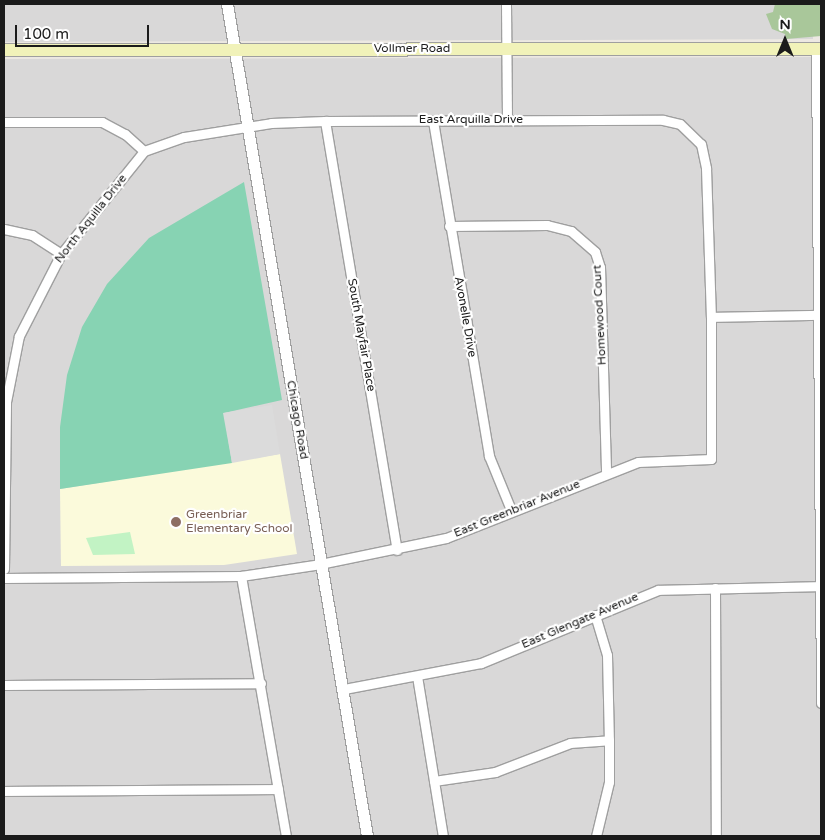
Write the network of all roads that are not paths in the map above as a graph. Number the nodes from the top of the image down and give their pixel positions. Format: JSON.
{"nodes":[{"id":1,"x":227,"y":4,"type":"edge"},
{"id":2,"x":506,"y":4,"type":"edge"},
{"id":3,"x":233,"y":48,"type":"junction"},
{"id":4,"x":819,"y":49,"type":"edge"},
{"id":5,"x":4,"y":50,"type":"edge"},
{"id":6,"x":506,"y":50,"type":"junction"},
{"id":7,"x":507,"y":120,"type":"junction"},
{"id":8,"x":325,"y":121,"type":"junction"},
{"id":9,"x":433,"y":121,"type":"junction"},
{"id":10,"x":4,"y":122,"type":"edge"},
{"id":11,"x":247,"y":127,"type":"junction"},
{"id":12,"x":144,"y":151,"type":"junction"},
{"id":13,"x":449,"y":226,"type":"junction"},
{"id":14,"x":4,"y":229,"type":"edge"},
{"id":15,"x":61,"y":254,"type":"junction"},
{"id":16,"x":818,"y":315,"type":"junction"},
{"id":17,"x":711,"y":317,"type":"junction"},
{"id":18,"x":606,"y":473,"type":"junction"},
{"id":19,"x":511,"y":510,"type":"junction"},
{"id":20,"x":397,"y":550,"type":"junction"},
{"id":21,"x":321,"y":564,"type":"junction"},
{"id":22,"x":4,"y":569,"type":"edge"},
{"id":23,"x":242,"y":576,"type":"junction"},
{"id":24,"x":4,"y":578,"type":"edge"},
{"id":25,"x":820,"y":586,"type":"junction"},
{"id":26,"x":715,"y":588,"type":"junction"},
{"id":27,"x":595,"y":615,"type":"junction"},
{"id":28,"x":417,"y":676,"type":"junction"},
{"id":29,"x":261,"y":684,"type":"junction"},
{"id":30,"x":4,"y":685,"type":"edge"},
{"id":31,"x":344,"y":689,"type":"junction"},
{"id":32,"x":821,"y":703,"type":"edge"},
{"id":33,"x":610,"y":740,"type":"junction"},
{"id":34,"x":434,"y":781,"type":"junction"},
{"id":35,"x":278,"y":789,"type":"junction"},
{"id":36,"x":4,"y":791,"type":"edge"},
{"id":37,"x":286,"y":836,"type":"edge"},
{"id":38,"x":367,"y":836,"type":"edge"},
{"id":39,"x":443,"y":836,"type":"edge"},
{"id":40,"x":596,"y":836,"type":"edge"},
{"id":41,"x":716,"y":836,"type":"edge"}],
"edges":[{"from":1,"to":3,"type":"street","name":"Chicago Road"},
{"from":2,"to":6,"type":"street"},
{"from":3,"to":5,"type":"main road","name":"Vollmer Road"},
{"from":3,"to":6,"type":"main road","name":"Vollmer Road"},
{"from":3,"to":11,"type":"street","name":"Chicago Road"},
{"from":4,"to":6,"type":"main road","name":"Vollmer Road"},
{"from":4,"to":16,"type":"street"},
{"from":6,"to":7,"type":"street"},
{"from":7,"to":9,"type":"street","name":"East Arquilla Drive"},
{"from":7,"to":17,"type":"street","name":"East Arquilla Drive"},
{"from":8,"to":9,"type":"street","name":"East Arquilla Drive"},
{"from":8,"to":11,"type":"street","name":"East Arquilla Drive"},
{"from":8,"to":20,"type":"street","name":"South Mayfair Place"},
{"from":9,"to":13,"type":"street","name":"Avonelle Drive"},
{"from":10,"to":12,"type":"street"},
{"from":11,"to":12,"type":"street","name":"North Aquilla Drive"},
{"from":11,"to":21,"type":"street","name":"Chicago Road"},
{"from":12,"to":15,"type":"street","name":"North Aquilla Drive"},
{"from":13,"to":18,"type":"street","name":"Homewood Court"},
{"from":13,"to":19,"type":"street","name":"Avonelle Drive"},
{"from":14,"to":15,"type":"street"},
{"from":15,"to":22,"type":"street","name":"North Aquilla Drive"},
{"from":16,"to":17,"type":"street"},
{"from":16,"to":25,"type":"street"},
{"from":17,"to":18,"type":"street","name":"East Greenbriar Avenue"},
{"from":18,"to":19,"type":"street","name":"East Greenbriar Avenue"},
{"from":19,"to":20,"type":"street","name":"East Greenbriar Avenue"},
{"from":20,"to":21,"type":"street","name":"East Greenbriar Avenue"},
{"from":21,"to":23,"type":"street","name":"East Greenbriar Avenue"},
{"from":21,"to":31,"type":"street","name":"Chicago Road"},
{"from":23,"to":24,"type":"street","name":"East Greenbriar Avenue"},
{"from":23,"to":29,"type":"street"},
{"from":25,"to":26,"type":"street","name":"East Glengate Avenue"},
{"from":25,"to":32,"type":"street"},
{"from":26,"to":27,"type":"street","name":"East Glengate Avenue"},
{"from":26,"to":41,"type":"street"},
{"from":27,"to":28,"type":"street","name":"East Glengate Avenue"},
{"from":27,"to":33,"type":"street"},
{"from":28,"to":31,"type":"street","name":"East Glengate Avenue"},
{"from":28,"to":34,"type":"street"},
{"from":29,"to":30,"type":"street"},
{"from":29,"to":35,"type":"street"},
{"from":31,"to":38,"type":"street","name":"Chicago Road"},
{"from":33,"to":34,"type":"street"},
{"from":33,"to":40,"type":"street"},
{"from":34,"to":39,"type":"street"},
{"from":35,"to":36,"type":"street"},
{"from":35,"to":37,"type":"street"}]}
